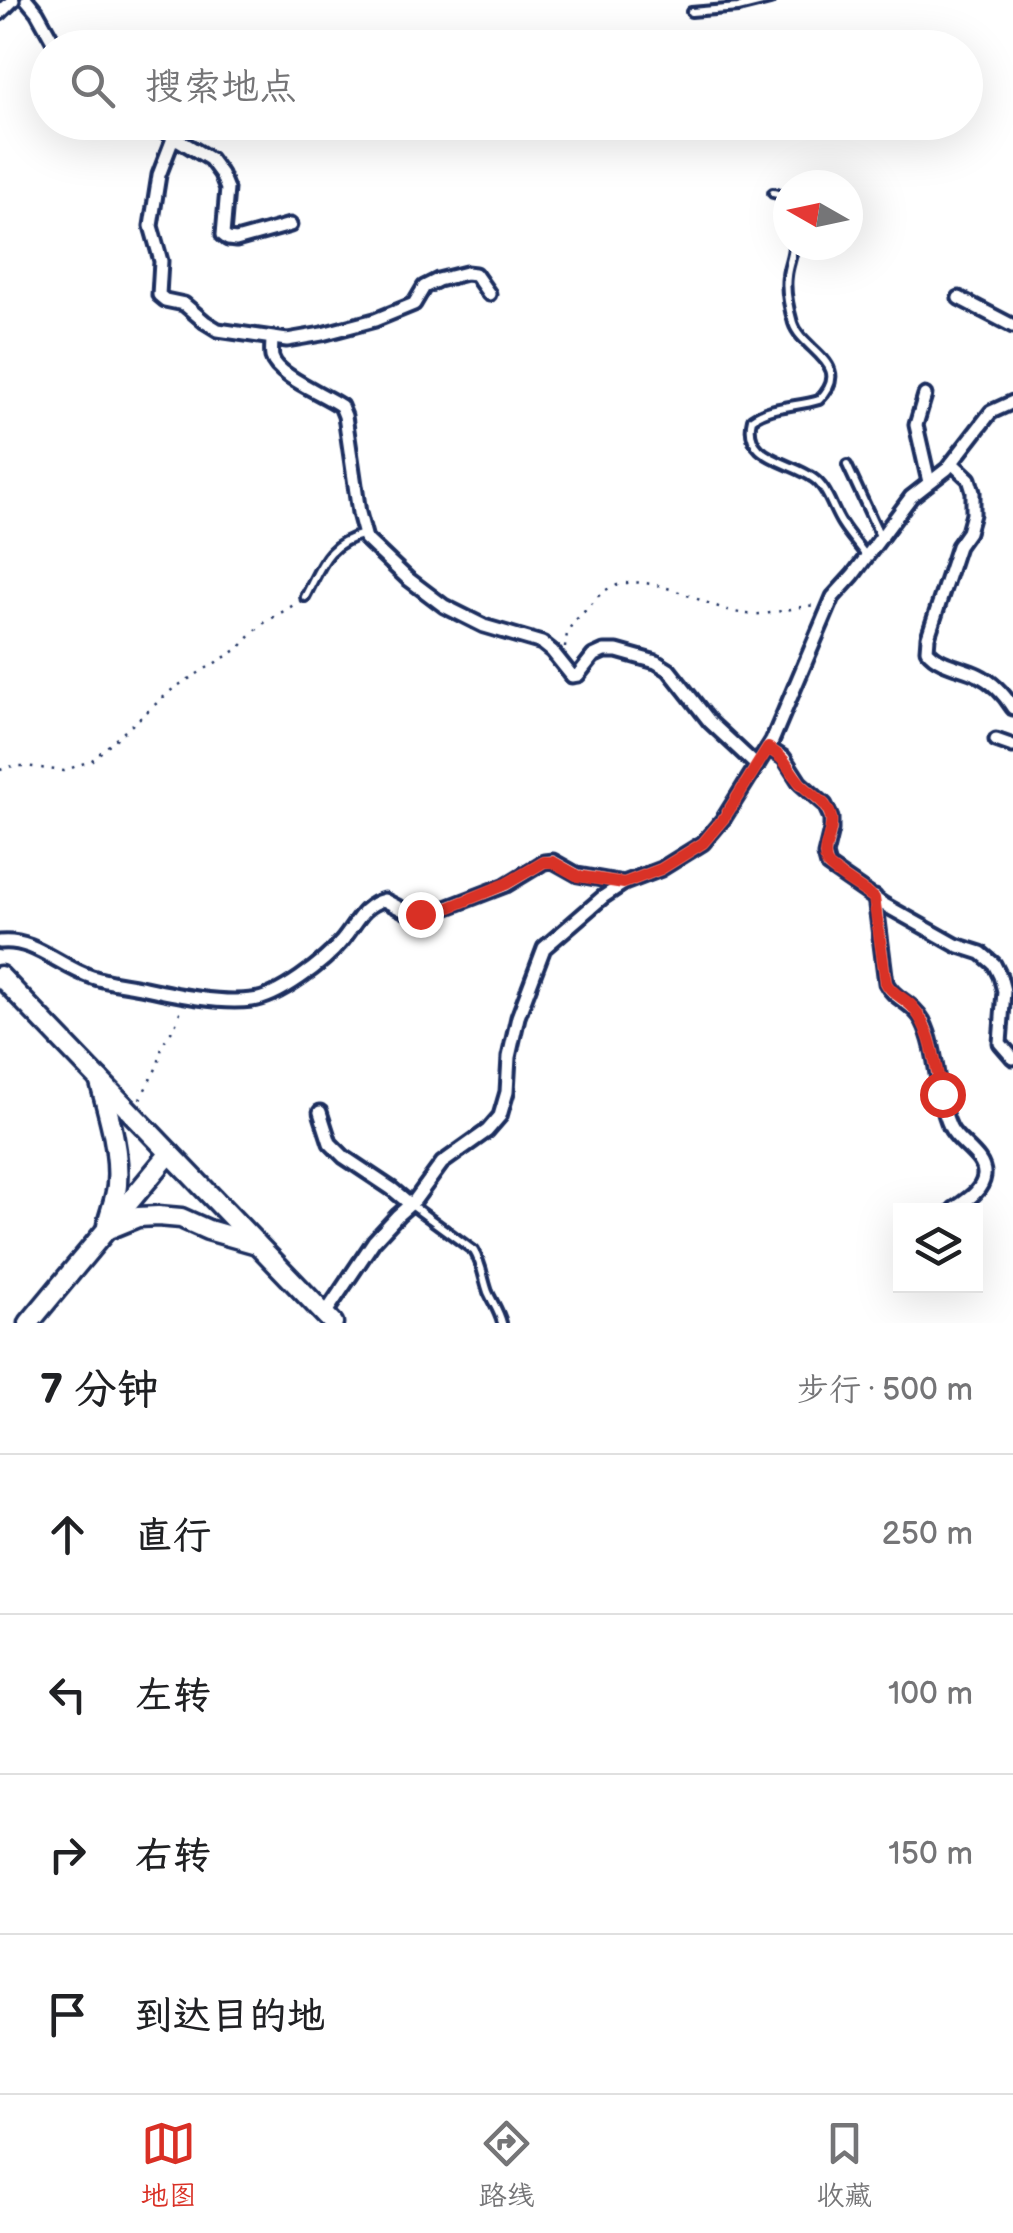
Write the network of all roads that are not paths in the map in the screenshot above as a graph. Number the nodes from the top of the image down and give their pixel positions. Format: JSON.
{"nodes":[{"id":1,"x":13,"y":0,"type":"edge"},
{"id":2,"x":26,"y":0,"type":"edge"},
{"id":3,"x":770,"y":0,"type":"edge"},
{"id":4,"x":691,"y":12,"type":"dead end"},
{"id":5,"x":0,"y":13,"type":"edge"},
{"id":6,"x":47,"y":30,"type":"edge"},
{"id":7,"x":172,"y":140,"type":"edge"},
{"id":8,"x":180,"y":140,"type":"edge"},
{"id":9,"x":290,"y":225,"type":"dead end"},
{"id":10,"x":790,"y":260,"type":"edge"},
{"id":11,"x":489,"y":294,"type":"dead end"},
{"id":12,"x":959,"y":298,"type":"dead end"},
{"id":13,"x":1013,"y":326,"type":"edge"},
{"id":14,"x":272,"y":339,"type":"junction"},
{"id":15,"x":925,"y":394,"type":"dead end"},
{"id":16,"x":1013,"y":402,"type":"edge"},
{"id":17,"x":952,"y":463,"type":"junction"},
{"id":18,"x":847,"y":465,"type":"dead end"},
{"id":19,"x":929,"y":482,"type":"junction"},
{"id":20,"x":365,"y":534,"type":"junction"},
{"id":21,"x":880,"y":536,"type":"junction"},
{"id":22,"x":866,"y":556,"type":"junction"},
{"id":23,"x":305,"y":597,"type":"road end"},
{"id":24,"x":1013,"y":708,"type":"edge"},
{"id":25,"x":996,"y":740,"type":"dead end"},
{"id":26,"x":1013,"y":746,"type":"edge"},
{"id":27,"x":768,"y":748,"type":"junction"},
{"id":28,"x":757,"y":766,"type":"junction"},
{"id":29,"x":624,"y":883,"type":"junction"},
{"id":30,"x":874,"y":898,"type":"junction"},
{"id":31,"x":0,"y":942,"type":"edge"},
{"id":32,"x":0,"y":976,"type":"edge"},
{"id":33,"x":1013,"y":1058,"type":"edge"},
{"id":34,"x":98,"y":1079,"type":"junction"},
{"id":35,"x":320,"y":1112,"type":"dead end"},
{"id":36,"x":170,"y":1153,"type":"junction"},
{"id":37,"x":962,"y":1203,"type":"edge"},
{"id":38,"x":410,"y":1204,"type":"junction"},
{"id":39,"x":106,"y":1230,"type":"junction"},
{"id":40,"x":257,"y":1244,"type":"junction"},
{"id":41,"x":329,"y":1319,"type":"edge"},
{"id":42,"x":29,"y":1323,"type":"edge"},
{"id":43,"x":502,"y":1323,"type":"edge"}],
"edges":[{"from":1,"to":5,"type":"street"},
{"from":2,"to":6,"type":"street"},
{"from":3,"to":4,"type":"lane"},
{"from":7,"to":14,"type":"street"},
{"from":8,"to":9,"type":"street"},
{"from":10,"to":22,"type":"lane"},
{"from":11,"to":14,"type":"street"},
{"from":12,"to":13,"type":"street"},
{"from":14,"to":20,"type":"street"},
{"from":15,"to":19,"type":"street"},
{"from":16,"to":17,"type":"street"},
{"from":17,"to":19,"type":"street"},
{"from":17,"to":24,"type":"street"},
{"from":18,"to":21,"type":"lane"},
{"from":19,"to":21,"type":"street"},
{"from":20,"to":23,"type":"lane"},
{"from":20,"to":28,"type":"street"},
{"from":21,"to":22,"type":"street"},
{"from":22,"to":27,"type":"street"},
{"from":25,"to":26,"type":"street"},
{"from":27,"to":28,"type":"street"},
{"from":27,"to":30,"type":"street"},
{"from":28,"to":29,"type":"street"},
{"from":29,"to":31,"type":"street"},
{"from":29,"to":38,"type":"street"},
{"from":30,"to":33,"type":"street"},
{"from":30,"to":37,"type":"street"},
{"from":32,"to":34,"type":"main road"},
{"from":34,"to":36,"type":"main road"},
{"from":34,"to":39,"type":"main road"},
{"from":35,"to":38,"type":"street"},
{"from":36,"to":39,"type":"main road"},
{"from":36,"to":40,"type":"main road"},
{"from":38,"to":41,"type":"street"},
{"from":38,"to":43,"type":"lane"},
{"from":39,"to":40,"type":"main road"},
{"from":39,"to":42,"type":"main road"},
{"from":40,"to":41,"type":"main road"}]}
